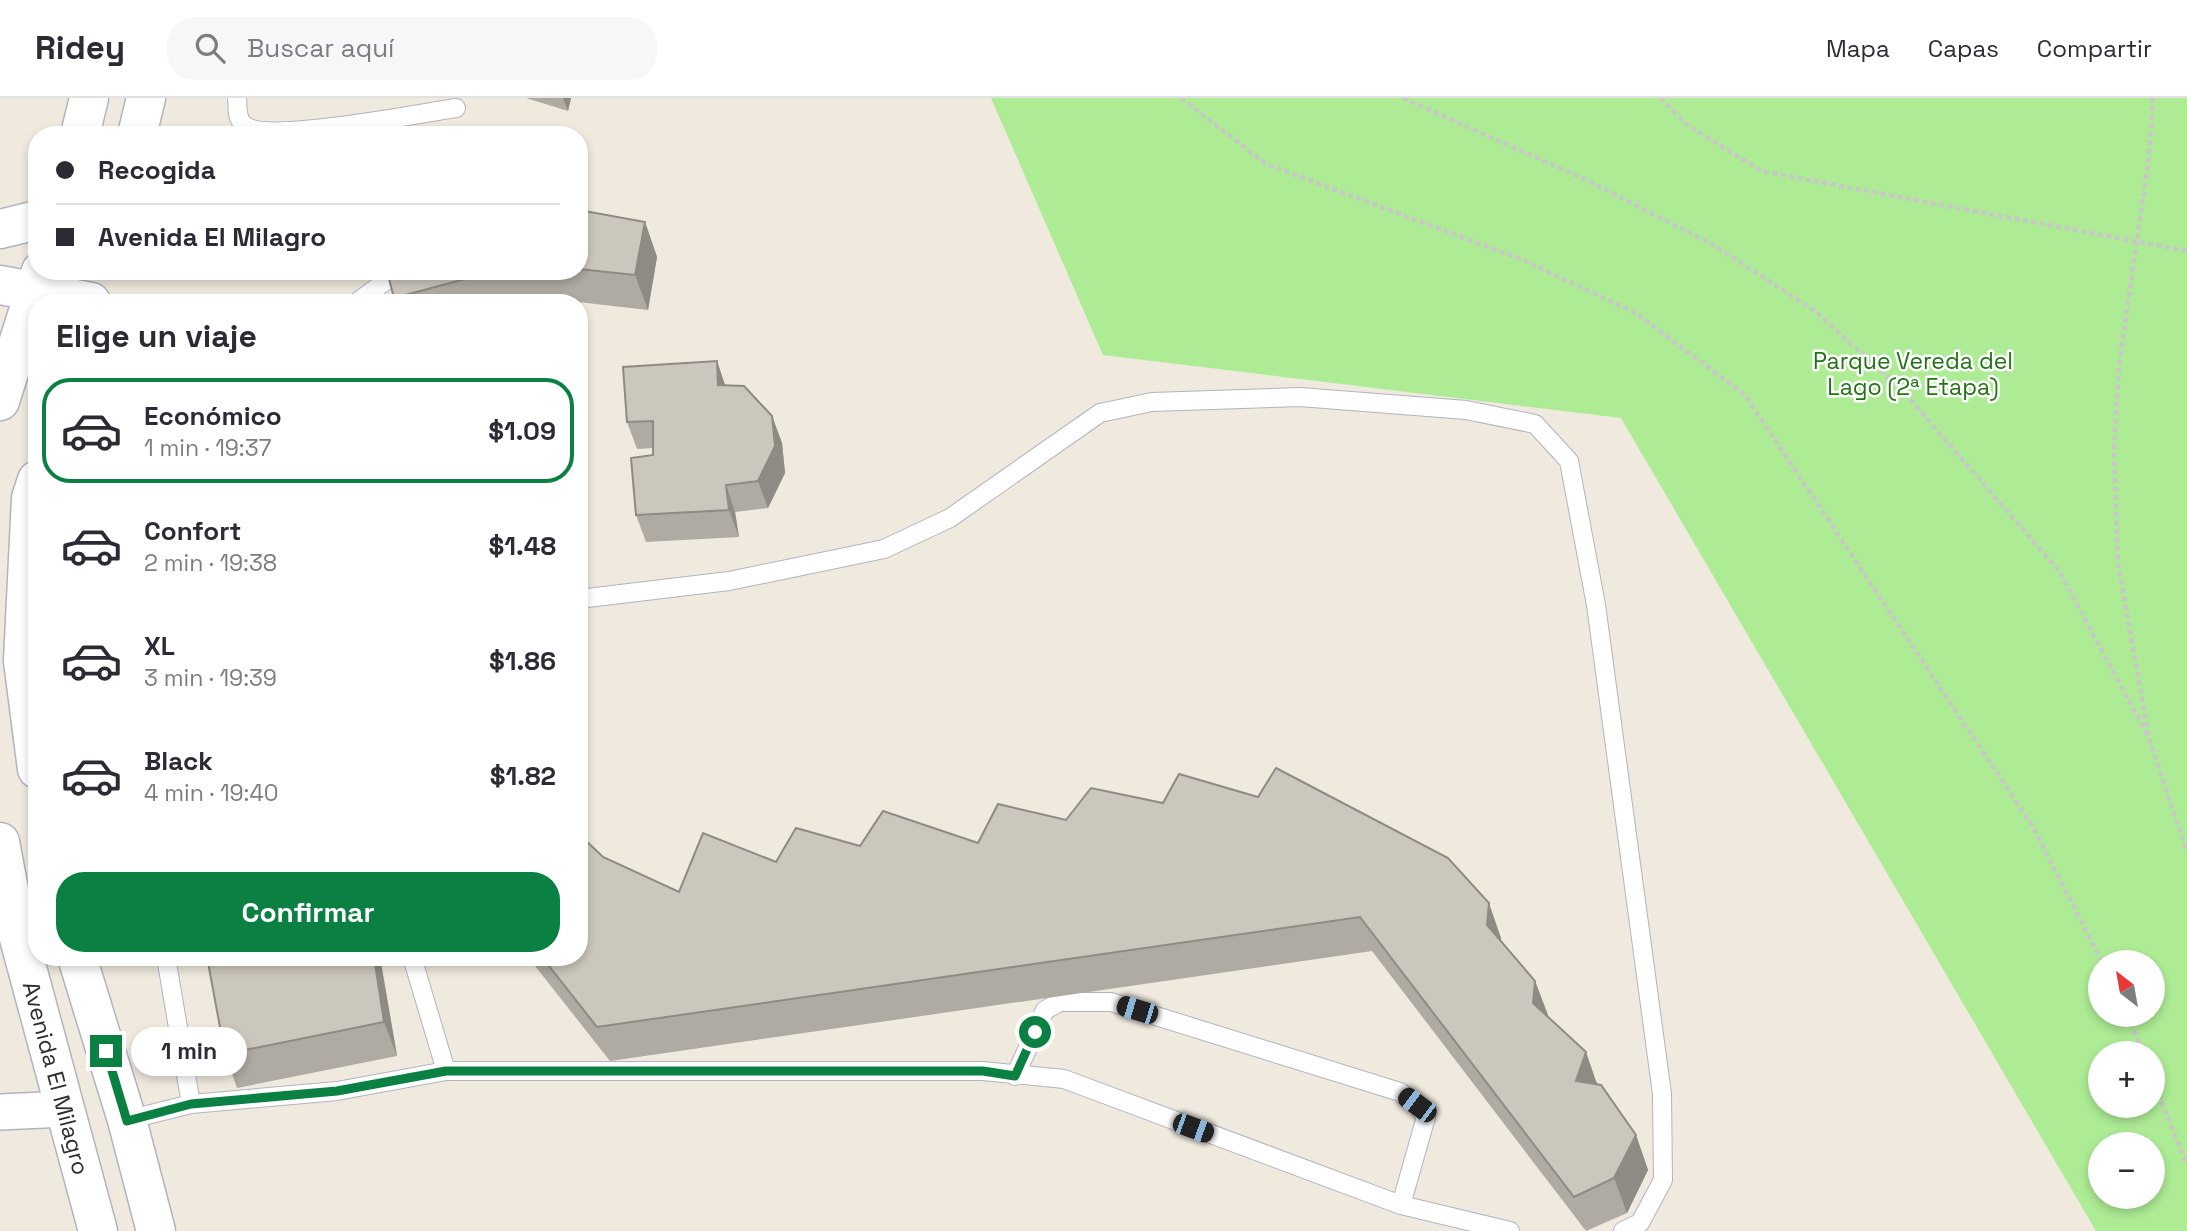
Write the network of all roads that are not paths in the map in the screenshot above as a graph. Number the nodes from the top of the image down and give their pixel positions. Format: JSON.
{"nodes":[{"id":1,"x":89,"y":98,"type":"edge"},
{"id":2,"x":146,"y":98,"type":"edge"},
{"id":3,"x":237,"y":98,"type":"edge"},
{"id":4,"x":456,"y":107,"type":"dead end"},
{"id":5,"x":82,"y":126,"type":"edge"},
{"id":6,"x":139,"y":126,"type":"edge"},
{"id":7,"x":246,"y":126,"type":"edge"},
{"id":8,"x":331,"y":126,"type":"edge"},
{"id":9,"x":28,"y":222,"type":"edge"},
{"id":10,"x":0,"y":229,"type":"edge"},
{"id":11,"x":387,"y":280,"type":"edge"},
{"id":12,"x":26,"y":282,"type":"edge"},
{"id":13,"x":94,"y":292,"type":"edge"},
{"id":14,"x":368,"y":294,"type":"edge"},
{"id":15,"x":18,"y":340,"type":"edge"},
{"id":16,"x":0,"y":401,"type":"edge"},
{"id":17,"x":588,"y":598,"type":"edge"},
{"id":18,"x":28,"y":616,"type":"edge"},
{"id":19,"x":28,"y":700,"type":"edge"},
{"id":20,"x":0,"y":842,"type":"edge"},
{"id":21,"x":18,"y":926,"type":"edge"},
{"id":22,"x":28,"y":965,"type":"edge"},
{"id":23,"x":28,"y":966,"type":"edge"},
{"id":24,"x":79,"y":966,"type":"edge"},
{"id":25,"x":168,"y":966,"type":"edge"},
{"id":26,"x":415,"y":966,"type":"edge"},
{"id":27,"x":446,"y":1071,"type":"junction"},
{"id":28,"x":1015,"y":1076,"type":"junction"},
{"id":29,"x":191,"y":1104,"type":"junction"},
{"id":30,"x":65,"y":1109,"type":"junction"},
{"id":31,"x":0,"y":1112,"type":"edge"},
{"id":32,"x":127,"y":1121,"type":"junction"},
{"id":33,"x":1401,"y":1205,"type":"junction"},
{"id":34,"x":98,"y":1231,"type":"edge"},
{"id":35,"x":156,"y":1231,"type":"edge"},
{"id":36,"x":1510,"y":1231,"type":"edge"},
{"id":37,"x":1623,"y":1231,"type":"edge"}],
"edges":[{"from":1,"to":5,"type":"main road"},
{"from":2,"to":6,"type":"main road"},
{"from":3,"to":7,"type":"lane"},
{"from":4,"to":8,"type":"lane"},
{"from":9,"to":10,"type":"main road"},
{"from":11,"to":14,"type":"lane"},
{"from":12,"to":13,"type":"main road"},
{"from":12,"to":15,"type":"main road"},
{"from":15,"to":16,"type":"main road"},
{"from":17,"to":37,"type":"lane"},
{"from":18,"to":19,"type":"main road"},
{"from":20,"to":21,"type":"main road","name":"Avenida El Milagro"},
{"from":21,"to":22,"type":"main road","name":"Avenida El Milagro"},
{"from":23,"to":30,"type":"main road","name":"Avenida El Milagro"},
{"from":24,"to":32,"type":"main road"},
{"from":25,"to":29,"type":"lane"},
{"from":26,"to":27,"type":"lane"},
{"from":27,"to":28,"type":"lane"},
{"from":27,"to":29,"type":"lane"},
{"from":28,"to":33,"type":"lane"},
{"from":28,"to":33,"type":"lane"},
{"from":29,"to":32,"type":"lane"},
{"from":30,"to":31,"type":"street"},
{"from":30,"to":34,"type":"main road","name":"Avenida El Milagro"},
{"from":32,"to":35,"type":"main road"},
{"from":33,"to":36,"type":"lane"}]}
